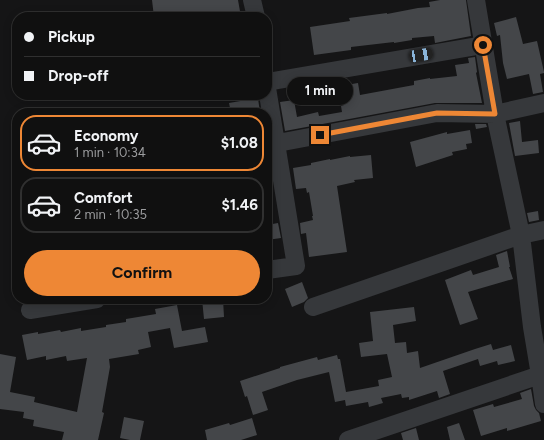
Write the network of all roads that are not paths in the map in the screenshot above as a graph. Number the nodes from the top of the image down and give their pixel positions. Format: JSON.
{"nodes":[{"id":1,"x":252,"y":0,"type":"edge"},
{"id":2,"x":476,"y":0,"type":"edge"},
{"id":3,"x":255,"y":12,"type":"edge"},
{"id":4,"x":483,"y":45,"type":"junction"},
{"id":5,"x":272,"y":81,"type":"edge"},
{"id":6,"x":544,"y":103,"type":"edge"},
{"id":7,"x":495,"y":114,"type":"junction"},
{"id":8,"x":272,"y":144,"type":"edge"},
{"id":9,"x":272,"y":149,"type":"edge"},
{"id":10,"x":544,"y":230,"type":"edge"},
{"id":11,"x":521,"y":235,"type":"junction"},
{"id":12,"x":272,"y":269,"type":"edge"},
{"id":13,"x":67,"y":304,"type":"edge"},
{"id":14,"x":314,"y":307,"type":"dead end"},
{"id":15,"x":30,"y":310,"type":"dead end"},
{"id":16,"x":538,"y":325,"type":"edge"},
{"id":17,"x":540,"y":375,"type":"junction"},
{"id":18,"x":544,"y":404,"type":"edge"},
{"id":19,"x":348,"y":440,"type":"edge"}],
"edges":[{"from":1,"to":3,"type":"street"},
{"from":2,"to":4,"type":"street"},
{"from":4,"to":5,"type":"street"},
{"from":4,"to":7,"type":"street"},
{"from":6,"to":7,"type":"street"},
{"from":7,"to":8,"type":"street"},
{"from":7,"to":11,"type":"street"},
{"from":9,"to":12,"type":"street"},
{"from":10,"to":11,"type":"street"},
{"from":11,"to":14,"type":"street"},
{"from":11,"to":16,"type":"street"},
{"from":13,"to":15,"type":"street"},
{"from":16,"to":17,"type":"street"},
{"from":17,"to":18,"type":"street"},
{"from":17,"to":19,"type":"street"}]}
